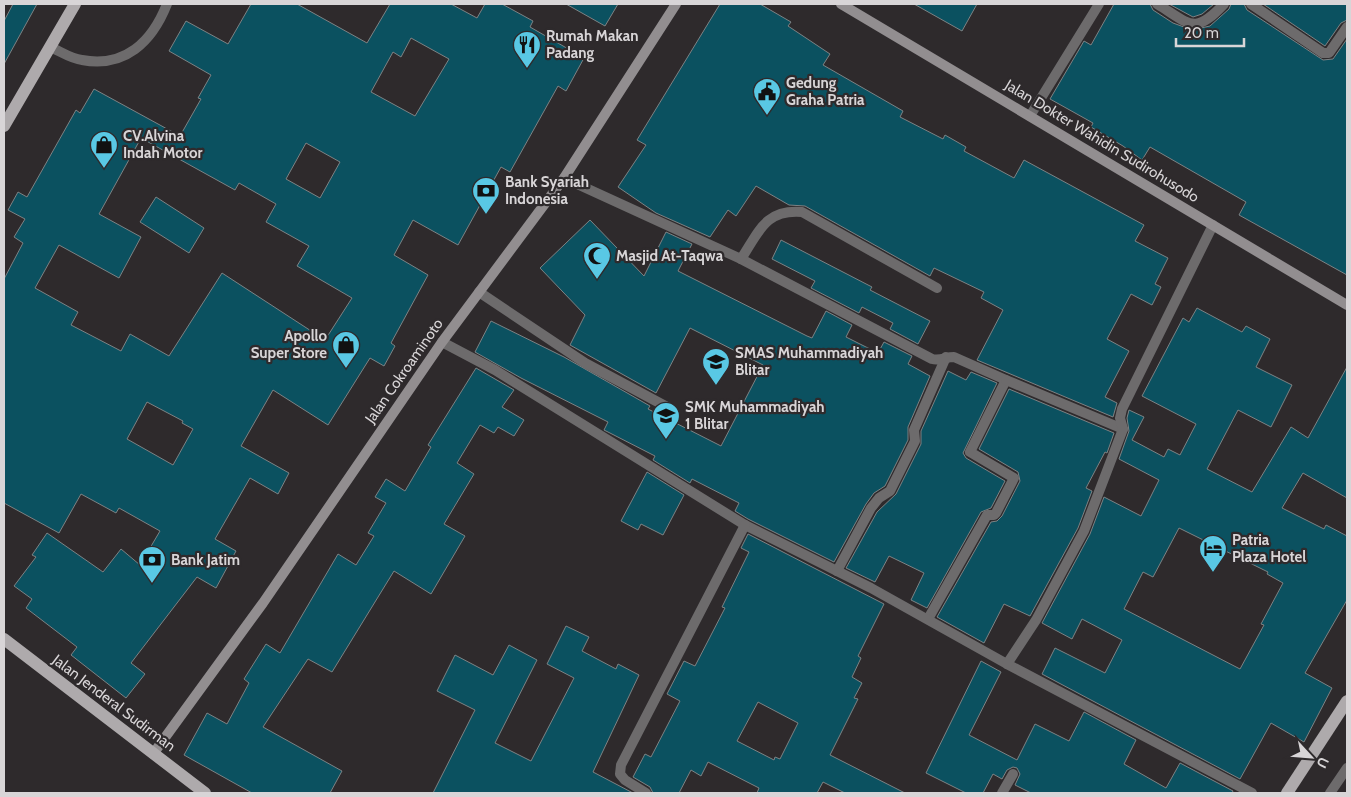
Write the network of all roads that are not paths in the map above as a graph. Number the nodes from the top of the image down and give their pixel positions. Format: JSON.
{"nodes":[{"id":1,"x":75,"y":4,"type":"edge"},
{"id":2,"x":167,"y":4,"type":"edge"},
{"id":3,"x":676,"y":4,"type":"edge"},
{"id":4,"x":841,"y":4,"type":"edge"},
{"id":5,"x":1099,"y":4,"type":"edge"},
{"id":6,"x":1157,"y":4,"type":"edge"},
{"id":7,"x":1224,"y":4,"type":"edge"},
{"id":8,"x":1252,"y":4,"type":"edge"},
{"id":9,"x":1347,"y":27,"type":"edge"},
{"id":10,"x":50,"y":47,"type":"junction"},
{"id":11,"x":1030,"y":116,"type":"junction"},
{"id":12,"x":4,"y":126,"type":"edge"},
{"id":13,"x":564,"y":178,"type":"junction"},
{"id":14,"x":1213,"y":225,"type":"junction"},
{"id":15,"x":741,"y":259,"type":"junction"},
{"id":16,"x":937,"y":288,"type":"dead end"},
{"id":17,"x":479,"y":292,"type":"junction"},
{"id":18,"x":1347,"y":304,"type":"edge"},
{"id":19,"x":442,"y":342,"type":"junction"},
{"id":20,"x":946,"y":357,"type":"junction"},
{"id":21,"x":1006,"y":380,"type":"junction"},
{"id":22,"x":669,"y":408,"type":"dead end"},
{"id":23,"x":1123,"y":429,"type":"junction"},
{"id":24,"x":745,"y":525,"type":"junction"},
{"id":25,"x":837,"y":571,"type":"junction"},
{"id":26,"x":928,"y":619,"type":"junction"},
{"id":27,"x":4,"y":639,"type":"edge"},
{"id":28,"x":1008,"y":664,"type":"junction"},
{"id":29,"x":1347,"y":701,"type":"edge"},
{"id":30,"x":153,"y":754,"type":"junction"},
{"id":31,"x":1347,"y":768,"type":"edge"},
{"id":32,"x":1012,"y":774,"type":"dead end"},
{"id":33,"x":205,"y":793,"type":"edge"},
{"id":34,"x":646,"y":793,"type":"edge"},
{"id":35,"x":1002,"y":793,"type":"edge"},
{"id":36,"x":1252,"y":793,"type":"edge"},
{"id":37,"x":1287,"y":793,"type":"edge"},
{"id":38,"x":1330,"y":793,"type":"edge"}],
"edges":[{"from":1,"to":10,"type":"main road"},
{"from":2,"to":10,"type":"street"},
{"from":3,"to":13,"type":"main road","name":"Jalan Cokroaminoto"},
{"from":4,"to":11,"type":"main road","name":"Jalan Dokter Wahidin Sudirohusodo"},
{"from":5,"to":11,"type":"street"},
{"from":6,"to":7,"type":"street"},
{"from":8,"to":9,"type":"street"},
{"from":10,"to":12,"type":"main road"},
{"from":11,"to":14,"type":"main road","name":"Jalan Dokter Wahidin Sudirohusodo"},
{"from":13,"to":15,"type":"street"},
{"from":13,"to":17,"type":"main road","name":"Jalan Cokroaminoto"},
{"from":14,"to":18,"type":"main road","name":"Jalan Dokter Wahidin Sudirohusodo"},
{"from":14,"to":23,"type":"street"},
{"from":15,"to":16,"type":"street"},
{"from":15,"to":20,"type":"street"},
{"from":17,"to":19,"type":"main road","name":"Jalan Cokroaminoto"},
{"from":17,"to":22,"type":"street"},
{"from":19,"to":24,"type":"street"},
{"from":19,"to":30,"type":"main road","name":"Jalan Cokroaminoto"},
{"from":20,"to":21,"type":"street"},
{"from":20,"to":25,"type":"street"},
{"from":21,"to":23,"type":"street"},
{"from":21,"to":26,"type":"street"},
{"from":23,"to":28,"type":"street"},
{"from":24,"to":25,"type":"street"},
{"from":24,"to":34,"type":"street"},
{"from":25,"to":26,"type":"street"},
{"from":26,"to":28,"type":"street"},
{"from":27,"to":30,"type":"main road","name":"Jalan Jenderal Sudirman"},
{"from":28,"to":36,"type":"street"},
{"from":29,"to":37,"type":"main road"},
{"from":30,"to":33,"type":"main road","name":"Jalan Jenderal Sudirman"},
{"from":31,"to":38,"type":"street"},
{"from":32,"to":35,"type":"street"}]}
